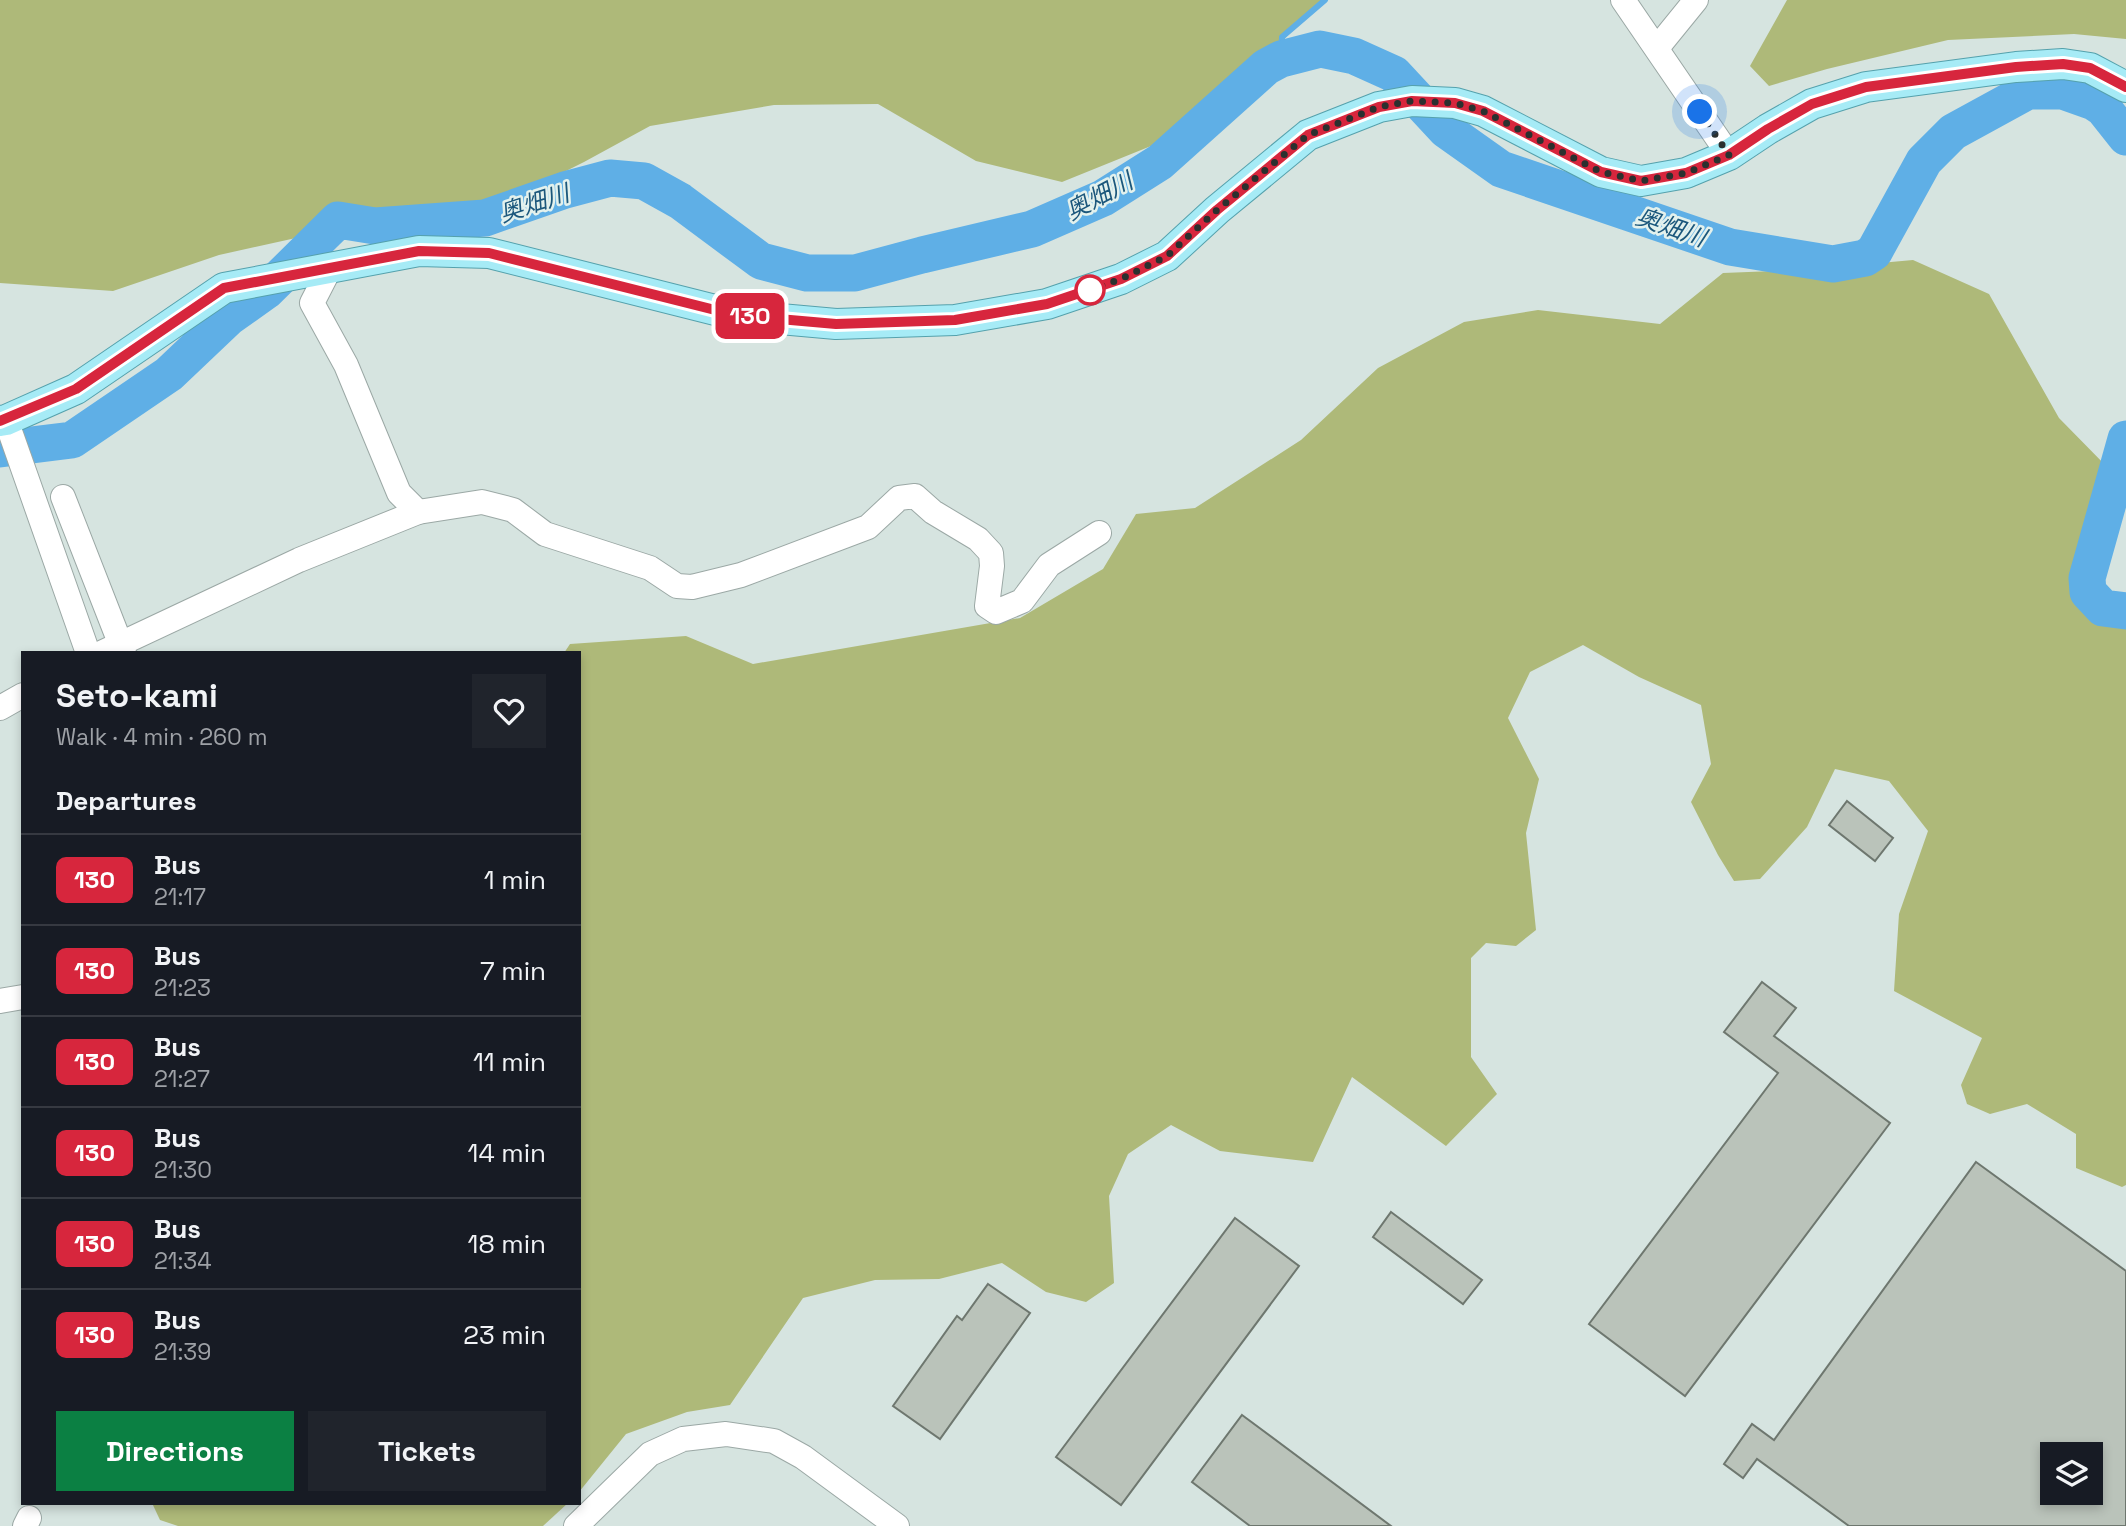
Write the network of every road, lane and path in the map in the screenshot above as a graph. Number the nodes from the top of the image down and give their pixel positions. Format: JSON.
{"nodes":[{"id":1,"x":1623,"y":0,"type":"edge"},
{"id":2,"x":1696,"y":0,"type":"edge"},
{"id":3,"x":1657,"y":48,"type":"junction"},
{"id":4,"x":2126,"y":87,"type":"edge"},
{"id":5,"x":1729,"y":155,"type":"junction"},
{"id":6,"x":323,"y":269,"type":"junction"},
{"id":7,"x":3,"y":420,"type":"edge"},
{"id":8,"x":63,"y":497,"type":"dead end"},
{"id":9,"x":418,"y":512,"type":"junction"},
{"id":10,"x":1099,"y":533,"type":"dead end"},
{"id":11,"x":115,"y":650,"type":"edge"},
{"id":12,"x":87,"y":651,"type":"edge"},
{"id":13,"x":21,"y":696,"type":"edge"},
{"id":14,"x":0,"y":708,"type":"edge"},
{"id":15,"x":21,"y":997,"type":"edge"},
{"id":16,"x":0,"y":1001,"type":"edge"},
{"id":17,"x":576,"y":1526,"type":"edge"},
{"id":18,"x":897,"y":1526,"type":"edge"}],
"edges":[{"from":1,"to":3,"type":"street"},
{"from":2,"to":3,"type":"street"},
{"from":3,"to":5,"type":"street"},
{"from":4,"to":5,"type":"main road"},
{"from":5,"to":6,"type":"main road"},
{"from":6,"to":7,"type":"main road"},
{"from":6,"to":9,"type":"street"},
{"from":7,"to":12,"type":"street"},
{"from":8,"to":11,"type":"street"},
{"from":9,"to":10,"type":"street"},
{"from":9,"to":11,"type":"street"},
{"from":13,"to":14,"type":"street"},
{"from":15,"to":16,"type":"street"},
{"from":17,"to":18,"type":"street"}]}
